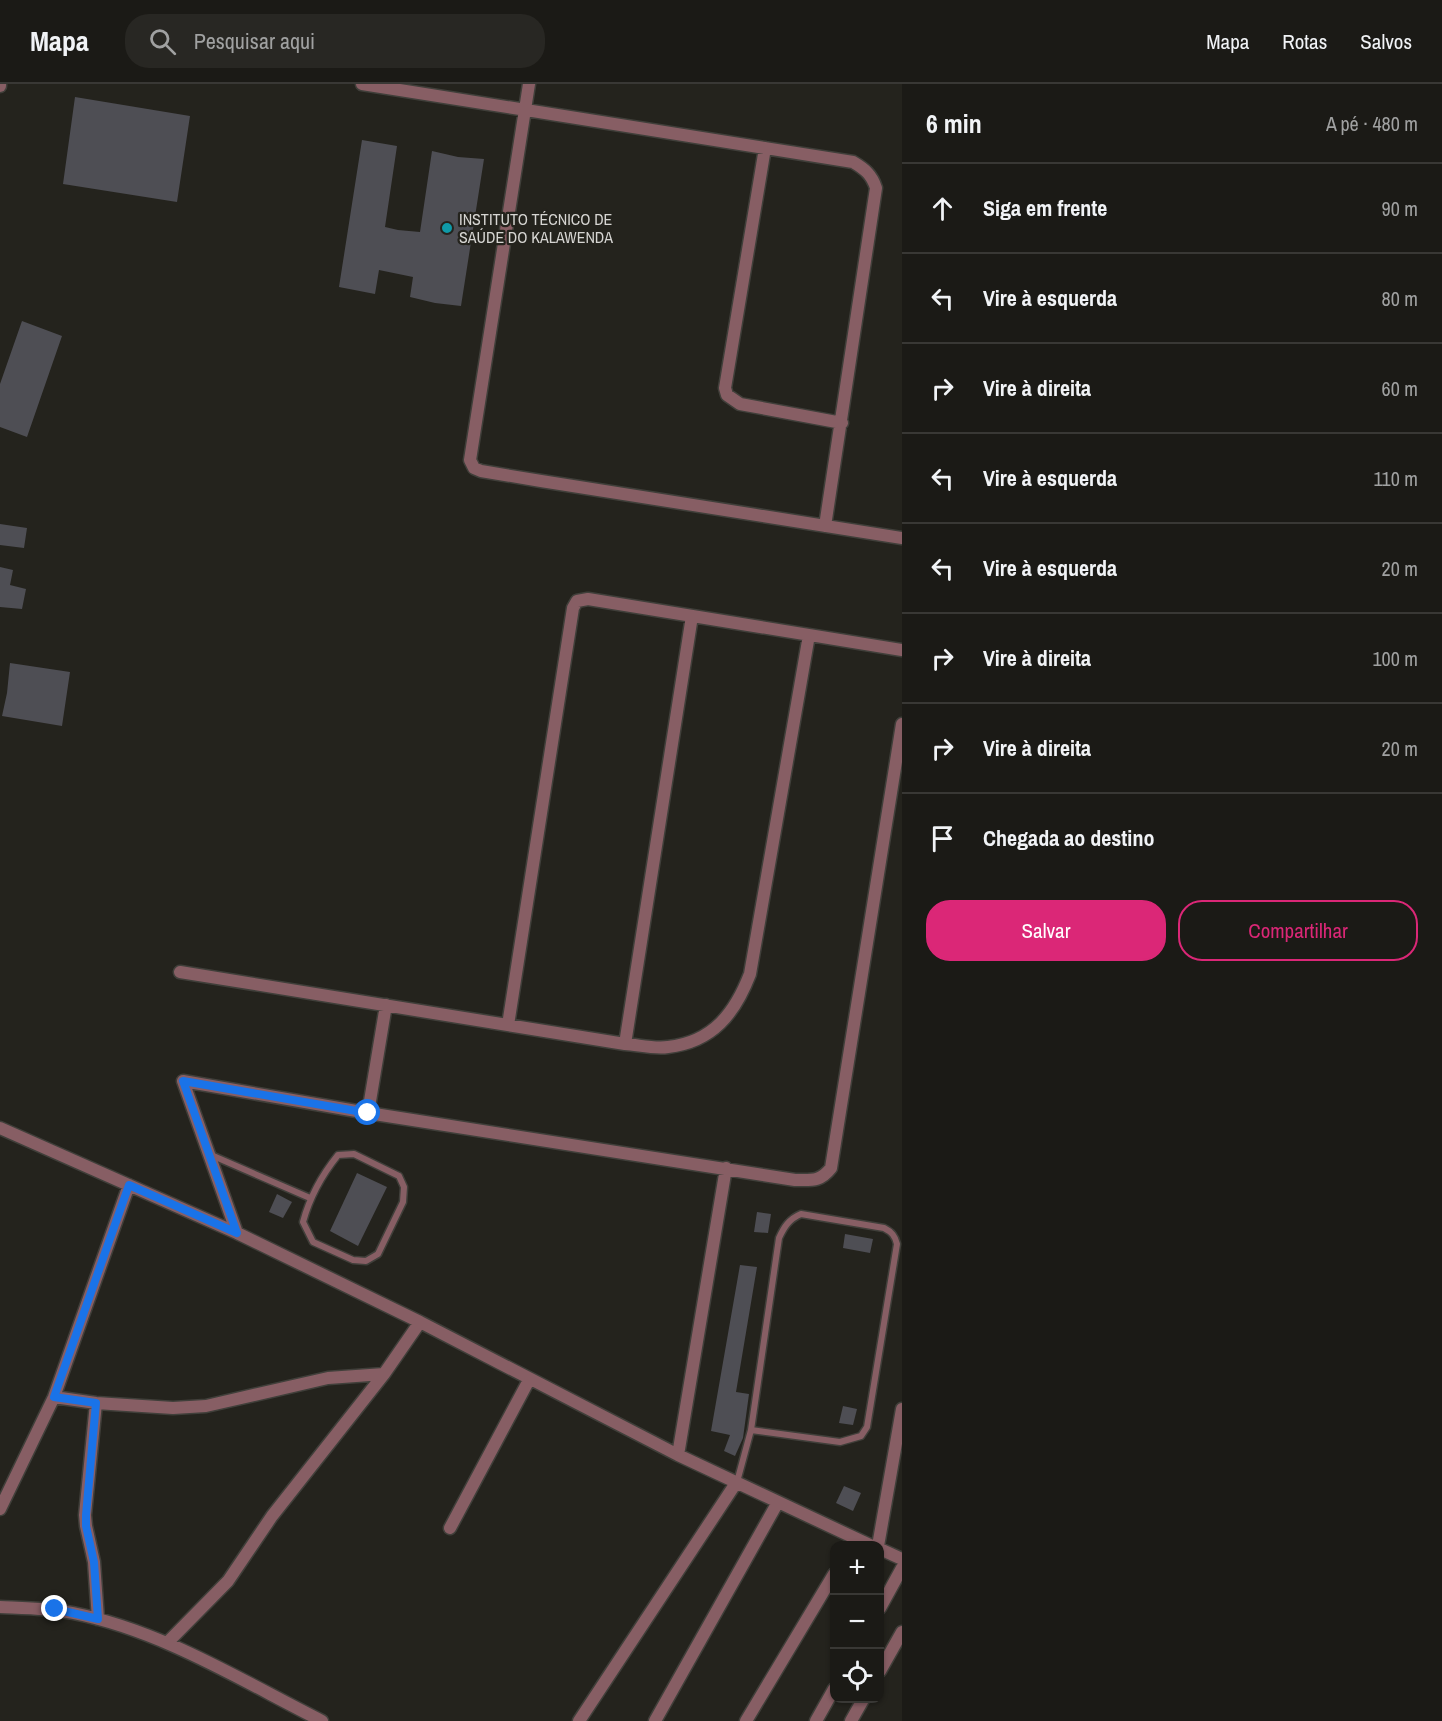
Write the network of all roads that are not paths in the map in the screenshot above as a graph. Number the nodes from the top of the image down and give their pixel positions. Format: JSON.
{"nodes":[{"id":1,"x":362,"y":84,"type":"edge"},
{"id":2,"x":530,"y":84,"type":"edge"},
{"id":3,"x":525,"y":109,"type":"junction"},
{"id":4,"x":765,"y":147,"type":"junction"},
{"id":5,"x":842,"y":423,"type":"junction"},
{"id":6,"x":825,"y":526,"type":"junction"},
{"id":7,"x":902,"y":538,"type":"edge"},
{"id":8,"x":692,"y":616,"type":"junction"},
{"id":9,"x":809,"y":635,"type":"junction"},
{"id":10,"x":902,"y":650,"type":"edge"},
{"id":11,"x":902,"y":724,"type":"edge"},
{"id":12,"x":180,"y":972,"type":"dead end"},
{"id":13,"x":386,"y":1005,"type":"junction"},
{"id":14,"x":508,"y":1025,"type":"junction"},
{"id":15,"x":625,"y":1044,"type":"junction"},
{"id":16,"x":368,"y":1113,"type":"junction"},
{"id":17,"x":0,"y":1128,"type":"edge"},
{"id":18,"x":210,"y":1155,"type":"junction"},
{"id":19,"x":726,"y":1168,"type":"junction"},
{"id":20,"x":129,"y":1185,"type":"junction"},
{"id":21,"x":310,"y":1198,"type":"junction"},
{"id":22,"x":237,"y":1233,"type":"junction"},
{"id":23,"x":420,"y":1322,"type":"junction"},
{"id":24,"x":384,"y":1374,"type":"junction"},
{"id":25,"x":529,"y":1380,"type":"junction"},
{"id":26,"x":54,"y":1397,"type":"junction"},
{"id":27,"x":96,"y":1403,"type":"junction"},
{"id":28,"x":902,"y":1409,"type":"edge"},
{"id":29,"x":752,"y":1430,"type":"junction"},
{"id":30,"x":678,"y":1455,"type":"junction"},
{"id":31,"x":736,"y":1484,"type":"junction"},
{"id":32,"x":778,"y":1502,"type":"junction"},
{"id":33,"x":0,"y":1509,"type":"edge"},
{"id":34,"x":450,"y":1528,"type":"dead end"},
{"id":35,"x":852,"y":1541,"type":"edge"},
{"id":36,"x":880,"y":1541,"type":"edge"},
{"id":37,"x":884,"y":1549,"type":"edge"},
{"id":38,"x":902,"y":1558,"type":"edge"},
{"id":39,"x":902,"y":1568,"type":"edge"},
{"id":40,"x":830,"y":1581,"type":"edge"},
{"id":41,"x":884,"y":1599,"type":"edge"},
{"id":42,"x":0,"y":1607,"type":"edge"},
{"id":43,"x":98,"y":1619,"type":"junction"},
{"id":44,"x":902,"y":1632,"type":"edge"},
{"id":45,"x":167,"y":1643,"type":"junction"},
{"id":46,"x":884,"y":1663,"type":"edge"},
{"id":47,"x":830,"y":1696,"type":"edge"},
{"id":48,"x":861,"y":1703,"type":"edge"},
{"id":49,"x":322,"y":1721,"type":"edge"},
{"id":50,"x":579,"y":1721,"type":"edge"},
{"id":51,"x":656,"y":1721,"type":"edge"},
{"id":52,"x":746,"y":1721,"type":"edge"},
{"id":53,"x":816,"y":1721,"type":"edge"},
{"id":54,"x":850,"y":1721,"type":"edge"}],
"edges":[{"from":1,"to":3,"type":"street"},
{"from":2,"to":3,"type":"street"},
{"from":3,"to":4,"type":"street"},
{"from":3,"to":6,"type":"street"},
{"from":4,"to":5,"type":"street"},
{"from":4,"to":5,"type":"street"},
{"from":5,"to":6,"type":"street"},
{"from":6,"to":7,"type":"street"},
{"from":8,"to":9,"type":"street"},
{"from":8,"to":14,"type":"street"},
{"from":8,"to":15,"type":"street"},
{"from":9,"to":10,"type":"street"},
{"from":9,"to":15,"type":"street"},
{"from":11,"to":19,"type":"street"},
{"from":12,"to":13,"type":"street"},
{"from":13,"to":14,"type":"street"},
{"from":13,"to":16,"type":"street"},
{"from":14,"to":15,"type":"street"},
{"from":16,"to":18,"type":"street"},
{"from":16,"to":19,"type":"street"},
{"from":17,"to":20,"type":"street"},
{"from":18,"to":21,"type":"lane"},
{"from":18,"to":22,"type":"street"},
{"from":19,"to":30,"type":"street"},
{"from":20,"to":22,"type":"street"},
{"from":20,"to":26,"type":"street"},
{"from":21,"to":21,"type":"lane"},
{"from":22,"to":23,"type":"street"},
{"from":23,"to":24,"type":"street"},
{"from":23,"to":25,"type":"street"},
{"from":24,"to":27,"type":"street"},
{"from":24,"to":45,"type":"street"},
{"from":25,"to":30,"type":"street"},
{"from":25,"to":34,"type":"street"},
{"from":26,"to":27,"type":"street"},
{"from":26,"to":33,"type":"street"},
{"from":27,"to":43,"type":"street"},
{"from":28,"to":36,"type":"street"},
{"from":29,"to":29,"type":"lane"},
{"from":29,"to":31,"type":"lane"},
{"from":30,"to":31,"type":"street"},
{"from":31,"to":32,"type":"street"},
{"from":31,"to":50,"type":"street"},
{"from":32,"to":35,"type":"street"},
{"from":32,"to":51,"type":"street"},
{"from":37,"to":38,"type":"street"},
{"from":39,"to":41,"type":"street"},
{"from":40,"to":52,"type":"street"},
{"from":42,"to":43,"type":"street"},
{"from":43,"to":45,"type":"street"},
{"from":44,"to":46,"type":"street"},
{"from":45,"to":49,"type":"street"},
{"from":47,"to":53,"type":"street"},
{"from":48,"to":54,"type":"street"}]}
